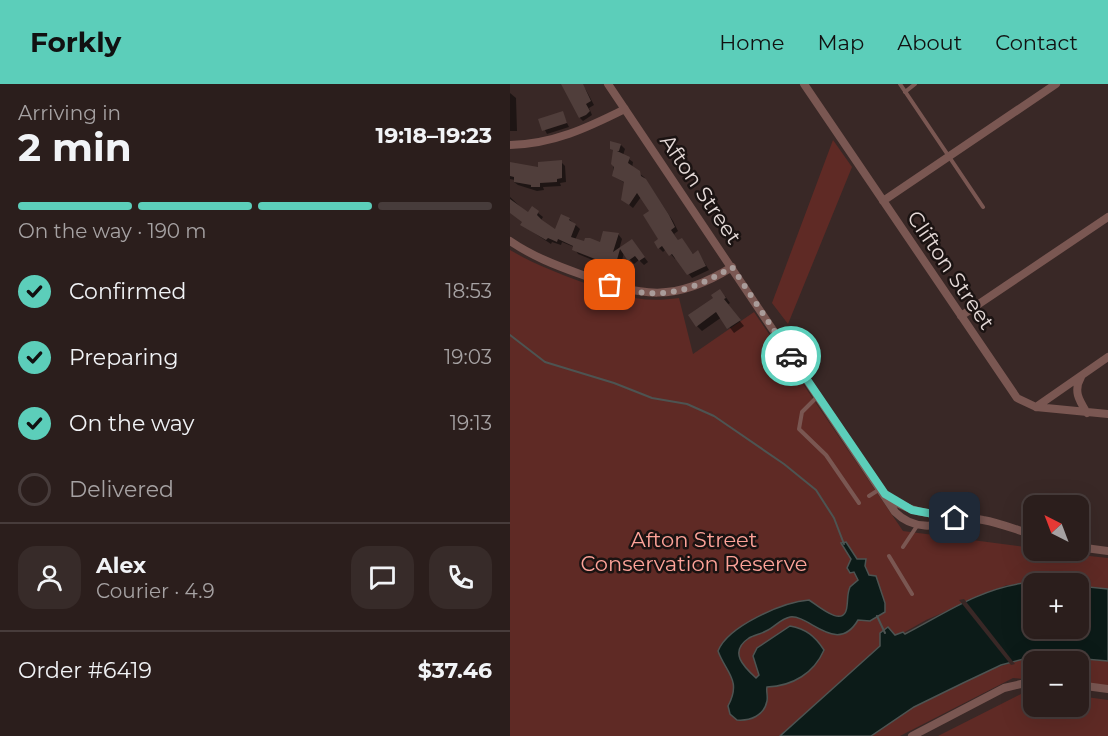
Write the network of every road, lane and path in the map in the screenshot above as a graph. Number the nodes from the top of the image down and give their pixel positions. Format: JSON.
{"nodes":[{"id":1,"x":608,"y":84,"type":"edge"},
{"id":2,"x":804,"y":84,"type":"edge"},
{"id":3,"x":900,"y":84,"type":"edge"},
{"id":4,"x":915,"y":84,"type":"edge"},
{"id":5,"x":1056,"y":84,"type":"edge"},
{"id":6,"x":905,"y":92,"type":"junction"},
{"id":7,"x":625,"y":109,"type":"junction"},
{"id":8,"x":510,"y":145,"type":"edge"},
{"id":9,"x":947,"y":158,"type":"junction"},
{"id":10,"x":883,"y":201,"type":"junction"},
{"id":11,"x":982,"y":207,"type":"dead end"},
{"id":12,"x":1108,"y":217,"type":"edge"},
{"id":13,"x":510,"y":241,"type":"edge"},
{"id":14,"x":732,"y":267,"type":"junction"},
{"id":15,"x":961,"y":316,"type":"junction"},
{"id":16,"x":1108,"y":357,"type":"edge"},
{"id":17,"x":1083,"y":374,"type":"junction"},
{"id":18,"x":819,"y":396,"type":"junction"},
{"id":19,"x":1036,"y":407,"type":"junction"},
{"id":20,"x":1087,"y":412,"type":"junction"},
{"id":21,"x":1108,"y":414,"type":"edge"},
{"id":22,"x":883,"y":491,"type":"junction"},
{"id":23,"x":869,"y":496,"type":"dead end"},
{"id":24,"x":859,"y":503,"type":"dead end"},
{"id":25,"x":968,"y":519,"type":"junction"},
{"id":26,"x":917,"y":526,"type":"junction"},
{"id":27,"x":1023,"y":532,"type":"edge"},
{"id":28,"x":903,"y":547,"type":"dead end"},
{"id":29,"x":1089,"y":548,"type":"edge"},
{"id":30,"x":1108,"y":551,"type":"edge"},
{"id":31,"x":889,"y":556,"type":"dead end"},
{"id":32,"x":912,"y":594,"type":"dead end"},
{"id":33,"x":1023,"y":684,"type":"edge"},
{"id":34,"x":1089,"y":686,"type":"edge"},
{"id":35,"x":1108,"y":689,"type":"edge"},
{"id":36,"x":912,"y":736,"type":"edge"}],
"edges":[{"from":1,"to":7,"type":"street","name":"Afton Street"},
{"from":2,"to":10,"type":"street","name":"Clifton Street"},
{"from":3,"to":6,"type":"lane"},
{"from":4,"to":6,"type":"lane"},
{"from":5,"to":9,"type":"street"},
{"from":6,"to":9,"type":"lane"},
{"from":7,"to":8,"type":"street"},
{"from":7,"to":14,"type":"street","name":"Afton Street"},
{"from":9,"to":10,"type":"street"},
{"from":9,"to":11,"type":"lane"},
{"from":10,"to":15,"type":"street","name":"Clifton Street"},
{"from":12,"to":15,"type":"street"},
{"from":13,"to":14,"type":"street"},
{"from":14,"to":18,"type":"street","name":"Afton Street"},
{"from":15,"to":19,"type":"street","name":"Clifton Street"},
{"from":16,"to":17,"type":"street"},
{"from":17,"to":19,"type":"street"},
{"from":17,"to":20,"type":"street"},
{"from":18,"to":22,"type":"street","name":"Afton Street"},
{"from":18,"to":24,"type":"lane"},
{"from":19,"to":20,"type":"street","name":"Clifton Street"},
{"from":20,"to":21,"type":"street","name":"Clifton Street"},
{"from":22,"to":23,"type":"lane"},
{"from":22,"to":25,"type":"street"},
{"from":22,"to":26,"type":"street","name":"Afton Street"},
{"from":25,"to":26,"type":"street"},
{"from":25,"to":27,"type":"street"},
{"from":26,"to":28,"type":"lane"},
{"from":29,"to":30,"type":"street"},
{"from":31,"to":32,"type":"lane"},
{"from":33,"to":36,"type":"street"},
{"from":34,"to":35,"type":"street"}]}
